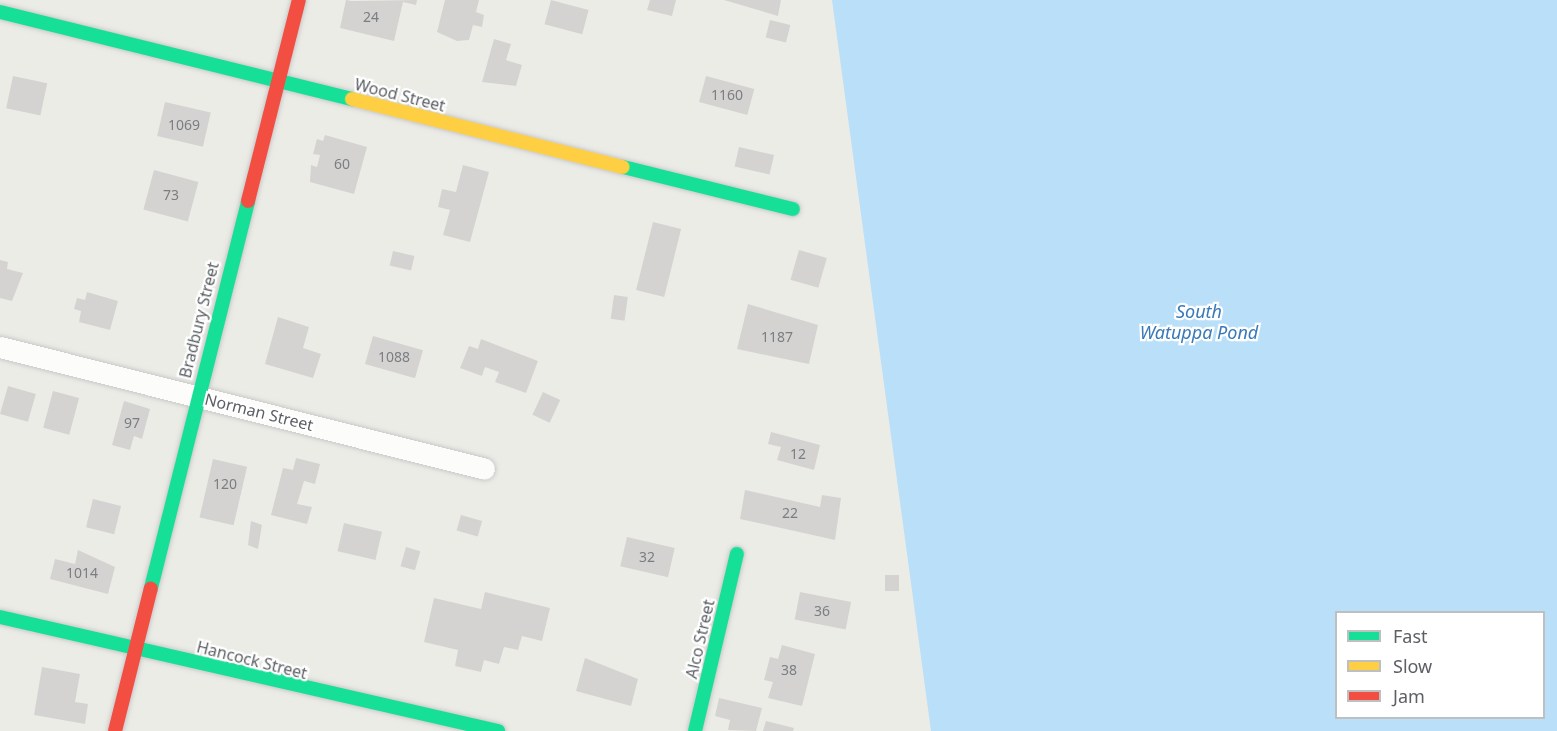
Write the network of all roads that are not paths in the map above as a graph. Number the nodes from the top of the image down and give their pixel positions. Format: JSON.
{"nodes":[{"id":1,"x":298,"y":0,"type":"edge"},
{"id":2,"x":0,"y":12,"type":"edge"},
{"id":3,"x":277,"y":81,"type":"junction"},
{"id":4,"x":793,"y":209,"type":"dead end"},
{"id":5,"x":0,"y":347,"type":"edge"},
{"id":6,"x":197,"y":397,"type":"junction"},
{"id":7,"x":484,"y":469,"type":"dead end"},
{"id":8,"x":737,"y":554,"type":"dead end"},
{"id":9,"x":0,"y":617,"type":"edge"},
{"id":10,"x":132,"y":648,"type":"junction"},
{"id":11,"x":115,"y":731,"type":"edge"},
{"id":12,"x":498,"y":731,"type":"edge"},
{"id":13,"x":695,"y":731,"type":"edge"}],
"edges":[{"from":1,"to":3,"type":"street","name":"Bradbury Street"},
{"from":2,"to":3,"type":"street","name":"Wood Street"},
{"from":3,"to":4,"type":"street","name":"Wood Street"},
{"from":3,"to":6,"type":"street","name":"Bradbury Street"},
{"from":5,"to":6,"type":"street","name":"Norman Street"},
{"from":6,"to":7,"type":"street","name":"Norman Street"},
{"from":6,"to":10,"type":"street","name":"Bradbury Street"},
{"from":8,"to":13,"type":"street","name":"Alco Street"},
{"from":9,"to":10,"type":"street","name":"Hancock Street"},
{"from":10,"to":11,"type":"street","name":"Bradbury Street"},
{"from":10,"to":12,"type":"street","name":"Hancock Street"}]}
